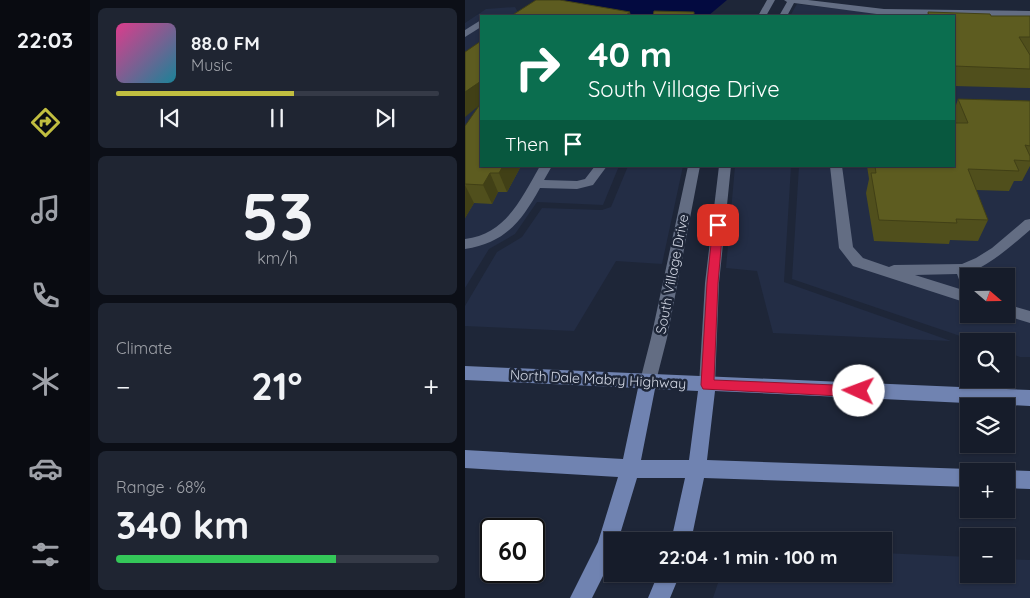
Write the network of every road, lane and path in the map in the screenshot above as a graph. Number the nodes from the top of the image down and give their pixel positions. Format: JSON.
{"nodes":[{"id":1,"x":771,"y":0,"type":"edge"},
{"id":2,"x":788,"y":0,"type":"edge"},
{"id":3,"x":792,"y":0,"type":"edge"},
{"id":4,"x":916,"y":1,"type":"edge"},
{"id":5,"x":984,"y":2,"type":"dead end"},
{"id":6,"x":921,"y":12,"type":"junction"},
{"id":7,"x":994,"y":13,"type":"junction"},
{"id":8,"x":1030,"y":14,"type":"edge"},
{"id":9,"x":763,"y":15,"type":"edge"},
{"id":10,"x":784,"y":15,"type":"edge"},
{"id":11,"x":973,"y":23,"type":"edge"},
{"id":12,"x":1030,"y":23,"type":"edge"},
{"id":13,"x":480,"y":25,"type":"edge"},
{"id":14,"x":465,"y":34,"type":"edge"},
{"id":15,"x":545,"y":167,"type":"edge"},
{"id":16,"x":600,"y":167,"type":"edge"},
{"id":17,"x":694,"y":167,"type":"edge"},
{"id":18,"x":725,"y":167,"type":"edge"},
{"id":19,"x":836,"y":167,"type":"edge"},
{"id":20,"x":536,"y":184,"type":"junction"},
{"id":21,"x":1030,"y":222,"type":"edge"},
{"id":22,"x":465,"y":244,"type":"edge"},
{"id":23,"x":966,"y":268,"type":"edge"},
{"id":24,"x":960,"y":269,"type":"edge"},
{"id":25,"x":884,"y":270,"type":"junction"},
{"id":26,"x":960,"y":295,"type":"edge"},
{"id":27,"x":1015,"y":313,"type":"edge"},
{"id":28,"x":1030,"y":317,"type":"edge"},
{"id":29,"x":465,"y":373,"type":"edge"},
{"id":30,"x":648,"y":381,"type":"junction"},
{"id":31,"x":707,"y":385,"type":"junction"},
{"id":32,"x":1030,"y":398,"type":"edge"},
{"id":33,"x":465,"y":459,"type":"edge"},
{"id":34,"x":631,"y":469,"type":"junction"},
{"id":35,"x":697,"y":469,"type":"junction"},
{"id":36,"x":960,"y":478,"type":"edge"},
{"id":37,"x":1015,"y":479,"type":"edge"},
{"id":38,"x":1030,"y":480,"type":"edge"},
{"id":39,"x":683,"y":532,"type":"edge"},
{"id":40,"x":666,"y":582,"type":"edge"},
{"id":41,"x":581,"y":598,"type":"edge"},
{"id":42,"x":659,"y":598,"type":"edge"}],
"edges":[{"from":1,"to":9,"type":"street"},
{"from":2,"to":3,"type":"street"},
{"from":3,"to":6,"type":"street"},
{"from":3,"to":10,"type":"street"},
{"from":4,"to":6,"type":"street"},
{"from":5,"to":7,"type":"street"},
{"from":6,"to":7,"type":"street"},
{"from":7,"to":8,"type":"street"},
{"from":11,"to":12,"type":"street"},
{"from":13,"to":14,"type":"street"},
{"from":15,"to":20,"type":"street"},
{"from":16,"to":20,"type":"street"},
{"from":17,"to":30,"type":"street","name":"South Village Drive"},
{"from":18,"to":31,"type":"street"},
{"from":19,"to":25,"type":"street"},
{"from":20,"to":22,"type":"street"},
{"from":21,"to":23,"type":"street"},
{"from":24,"to":25,"type":"street"},
{"from":25,"to":26,"type":"street"},
{"from":27,"to":28,"type":"street"},
{"from":29,"to":30,"type":"main road","name":"North Dale Mabry Highway"},
{"from":30,"to":31,"type":"main road","name":"North Dale Mabry Highway"},
{"from":30,"to":34,"type":"main road"},
{"from":31,"to":32,"type":"main road","name":"North Dale Mabry Highway"},
{"from":31,"to":35,"type":"main road"},
{"from":33,"to":34,"type":"main road"},
{"from":34,"to":35,"type":"main road"},
{"from":34,"to":41,"type":"main road"},
{"from":35,"to":36,"type":"main road"},
{"from":35,"to":39,"type":"main road"},
{"from":37,"to":38,"type":"main road"},
{"from":40,"to":42,"type":"main road"}]}
